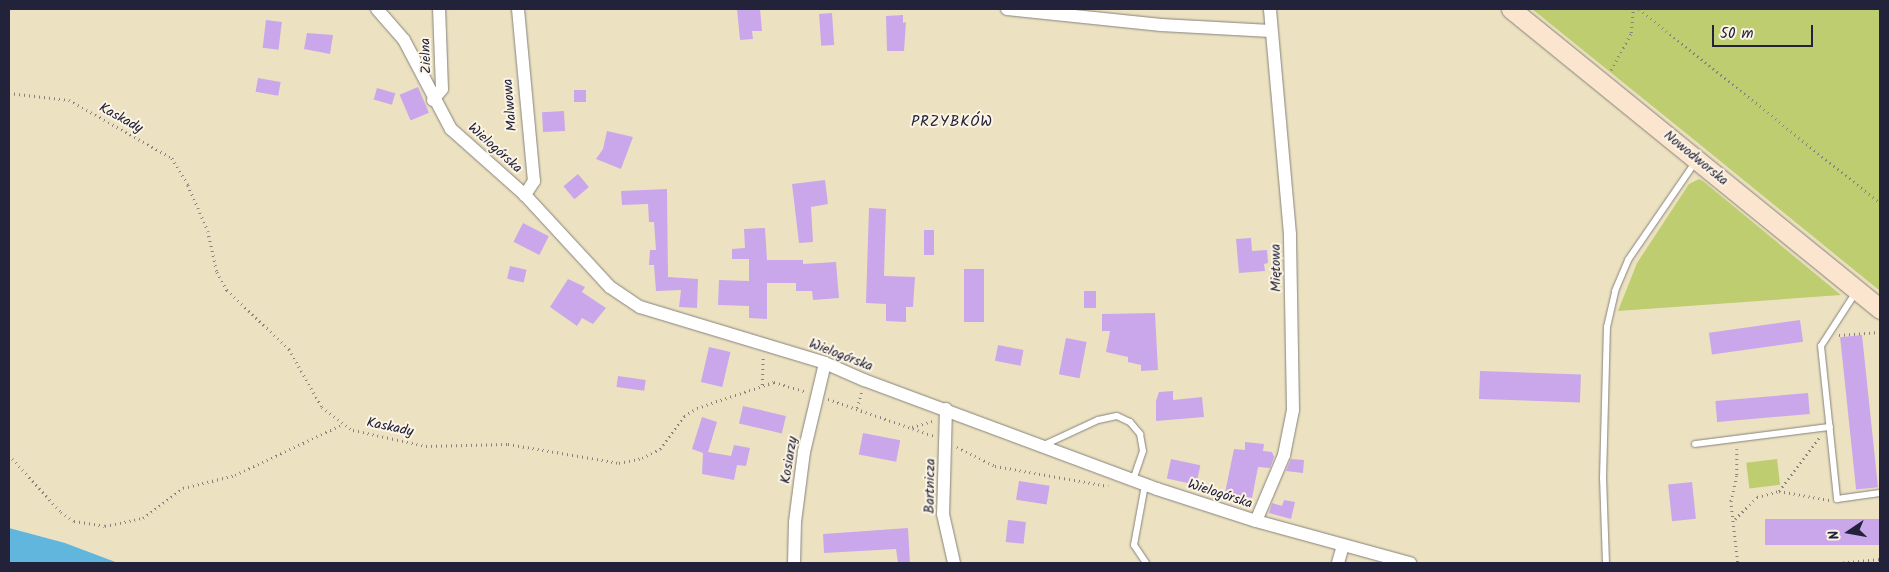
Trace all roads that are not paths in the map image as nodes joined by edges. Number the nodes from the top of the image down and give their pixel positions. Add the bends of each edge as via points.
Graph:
1 (377, 9) edge
2 (440, 9) edge
3 (518, 9) edge
4 (1007, 9) edge
5 (1270, 9) edge
6 (1511, 9) edge
7 (1272, 31) junction
8 (433, 100) junction
9 (1697, 159) junction
10 (524, 195) junction
11 (1857, 290) junction
12 (1880, 309) edge
13 (824, 363) junction
14 (945, 413) junction
15 (1830, 427) junction
16 (1695, 444) dead end
17 (1043, 446) junction
18 (1133, 480) junction
19 (1145, 484) junction
20 (1880, 493) edge
21 (1256, 521) junction
22 (1343, 546) junction
23 (794, 563) edge
24 (954, 563) edge
25 (1146, 563) edge
26 (1338, 563) edge
27 (1410, 563) edge
28 (1606, 563) edge

1 - 8 street, Wielogórska via 404,40
2 - 8 street, Zielna via 442,89
3 - 10 street, Malwowa via 534,181
4 - 7 street via 1161,25
5 - 7 street, Miętowa
6 - 9 street, Nowodworska
7 - 21 street, Miętowa via 1290,234 1293,410 1284,455
8 - 10 street, Wielogórska via 451,129
9 - 11 street, Nowodworska
9 - 28 lane via 1628,260 1615,291 1607,327 1603,478
10 - 13 street, Wielogórska via 610,287 640,307
11 - 12 street, Nowodworska
11 - 15 lane via 1821,346
13 - 14 street, Wielogórska
13 - 23 street, Kosiarzy via 804,452 795,522
14 - 17 street, Wielogórska
14 - 24 street, Bartnicza via 943,514
15 - 16 lane
15 - 20 lane via 1837,499
17 - 18 street, Wielogórska
17 - 18 lane via 1098,420 1117,416 1130,422 1140,434 1143,451
18 - 19 street, Wielogórska
19 - 21 street, Wielogórska
19 - 25 lane via 1134,545
21 - 22 street, Wielogórska
22 - 26 street
22 - 27 street, Wielogórska

